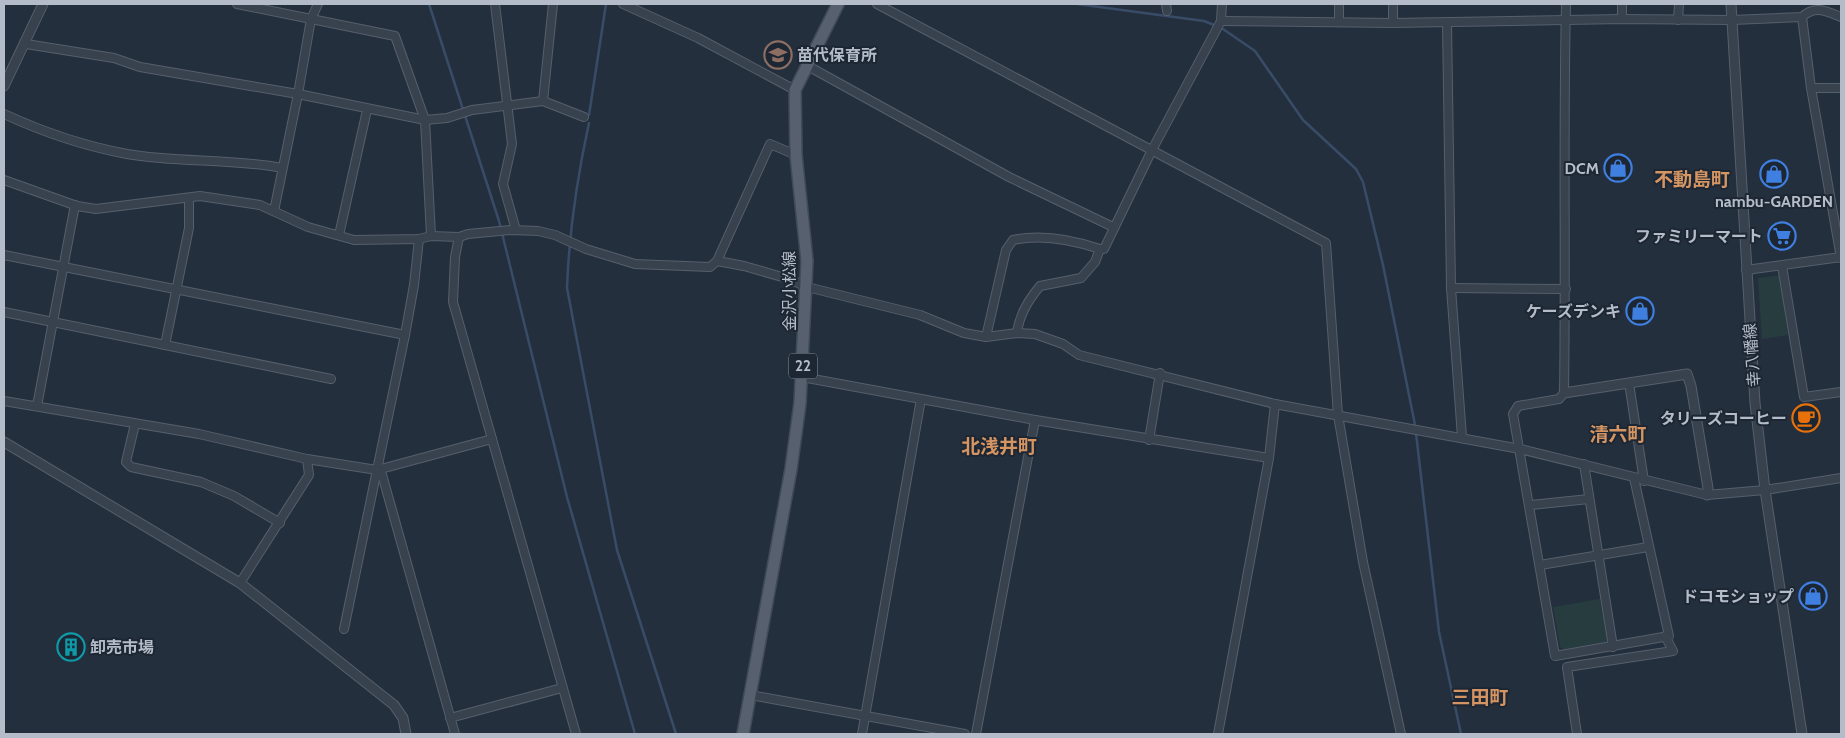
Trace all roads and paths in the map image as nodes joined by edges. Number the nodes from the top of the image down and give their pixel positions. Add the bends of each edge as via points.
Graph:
1 (43, 4) edge
2 (237, 4) edge
3 (318, 4) edge
4 (495, 4) edge
5 (553, 4) edge
6 (623, 4) edge
7 (838, 4) edge
8 (877, 4) edge
9 (1222, 4) edge
10 (1339, 4) edge
11 (1392, 4) edge
12 (1566, 4) edge
13 (1622, 4) edge
14 (1679, 4) edge
15 (1731, 4) edge
16 (1802, 17) junction
17 (1841, 18) edge
18 (311, 19) junction
19 (1622, 20) junction
20 (1678, 20) junction
21 (1732, 20) junction
22 (1221, 21) junction
23 (1339, 21) junction
24 (1566, 21) junction
25 (1448, 22) junction
26 (1392, 23) junction
27 (26, 44) junction
28 (806, 65) junction
29 (4, 86) edge
30 (1811, 88) junction
31 (1841, 88) edge
32 (795, 90) junction
33 (298, 94) junction
34 (543, 101) junction
35 (509, 106) junction
36 (367, 110) junction
37 (4, 114) edge
38 (584, 116) dead end
39 (425, 120) junction
40 (1152, 150) junction
41 (796, 155) junction
42 (282, 168) junction
43 (4, 180) edge
44 (189, 198) junction
45 (75, 205) junction
46 (274, 211) junction
47 (1113, 227) junction
48 (514, 230) junction
49 (339, 235) junction
50 (431, 236) junction
51 (459, 237) junction
52 (419, 238) junction
53 (1100, 249) junction
54 (4, 255) edge
55 (1841, 257) edge
56 (717, 261) junction
57 (63, 266) junction
58 (1782, 266) junction
59 (1746, 270) junction
60 (807, 288) junction
61 (1450, 288) junction
62 (1566, 289) junction
63 (176, 290) junction
64 (4, 312) edge
65 (52, 321) junction
66 (1017, 333) junction
67 (405, 335) junction
68 (986, 337) junction
69 (165, 345) junction
70 (1160, 373) junction
71 (802, 377) junction
72 (331, 379) dead end
73 (1629, 383) junction
74 (1841, 392) edge
75 (1564, 393) junction
76 (922, 399) junction
77 (5, 401) edge
78 (1275, 404) junction
79 (36, 406) junction
80 (1338, 415) junction
81 (1035, 420) junction
82 (135, 424) junction
83 (1462, 437) junction
84 (492, 439) junction
85 (1149, 440) junction
86 (4, 442) edge
87 (1520, 449) junction
88 (1268, 458) junction
89 (307, 459) junction
90 (1584, 464) junction
91 (379, 471) junction
92 (1634, 478) junction
93 (1841, 478) edge
94 (1644, 481) junction
95 (1765, 490) junction
96 (1707, 496) junction
97 (1590, 499) junction
98 (1530, 505) junction
99 (280, 523) junction
100 (1648, 548) junction
101 (1597, 554) junction
102 (1540, 565) junction
103 (243, 580) junction
104 (344, 629) dead end
105 (1666, 636) junction
106 (1612, 646) junction
107 (562, 688) junction
108 (750, 695) junction
109 (865, 716) junction
110 (450, 718) junction
111 (406, 734) edge
112 (455, 734) edge
113 (576, 734) edge
114 (743, 734) edge
115 (862, 734) edge
116 (965, 734) edge
117 (976, 734) edge
118 (1218, 734) edge
119 (1401, 734) edge
120 (1577, 734) edge
121 (1802, 734) edge

1 - 27 street
2 - 18 street
3 - 18 street
4 - 35 street
5 - 34 street
6 - 32 street via 698,38
7 - 28 main road, 金沢小松線 / 22
8 - 40 street
9 - 22 street
10 - 23 street
11 - 26 street
12 - 24 street
13 - 19 street
14 - 20 street
15 - 21 street, 幸八幡線
16 - 17 street via 1809,10 1821,9
16 - 21 street
16 - 30 street
18 - 33 street
18 - 39 street via 395,36
19 - 20 street
19 - 24 street
20 - 21 street
21 - 59 street, 幸八幡線
22 - 23 street
22 - 40 street
23 - 26 street
24 - 25 street
24 - 62 street
25 - 26 street
25 - 61 street
27 - 29 street
27 - 33 street
28 - 32 main road, 金沢小松線 / 22
28 - 47 street via 1009,178
30 - 31 street
30 - 55 street
32 - 41 main road, 金沢小松線 / 22
33 - 36 street
33 - 42 street
34 - 35 street
34 - 38 street
35 - 39 street
35 - 48 street via 512,144 503,184
36 - 39 street
36 - 49 street
37 - 42 street via 70,141 126,154 179,160 249,162
39 - 50 street
40 - 47 street
40 - 80 street via 1326,243
41 - 56 street via 770,144
41 - 60 main road, 金沢小松線 / 22
42 - 46 street
43 - 45 street
44 - 45 street via 96,209
44 - 46 street via 200,196 248,202
44 - 63 street via 189,228
45 - 57 street
46 - 49 street via 308,228
47 - 53 street via 1104,248
48 - 51 street
48 - 56 street via 538,231 635,264 710,267
49 - 52 street via 354,240
50 - 51 street
50 - 52 street
51 - 84 street via 454,302
52 - 67 street
53 - 66 street via 1095,262 1081,278 1040,286 1031,296
53 - 68 street via 1045,238 1013,240 1006,250
54 - 57 street
55 - 58 street
56 - 60 street via 789,279
57 - 63 street
57 - 65 street
58 - 59 street
58 - 74 street via 1804,397
59 - 95 street, 幸八幡線
60 - 68 street via 920,315 964,333
60 - 71 main road, 金沢小松線 / 22
61 - 62 street
61 - 83 street
62 - 75 street
63 - 67 street
63 - 69 street
64 - 65 street
65 - 69 street
65 - 79 street
66 - 68 street
66 - 70 street via 1036,334 1063,344 1079,355
67 - 91 street
69 - 72 street
70 - 78 street
70 - 85 street
71 - 76 street
71 - 108 main road, 金沢小松線 / 22 via 791,469
73 - 75 street
73 - 94 street
73 - 96 street via 1687,374
75 - 87 street via 1559,399 1518,406 1514,414
76 - 81 street
76 - 109 street
77 - 79 street
78 - 80 street
78 - 88 street
79 - 82 street
80 - 83 street
80 - 119 street via 1363,562
81 - 85 street
81 - 117 street
82 - 89 street via 199,434
82 - 99 street via 126,462 131,467 201,482 234,496
83 - 87 street
84 - 91 street
84 - 107 street
85 - 88 street
86 - 103 street
87 - 90 street
87 - 98 street
88 - 118 street
89 - 91 street
89 - 99 street via 309,475
90 - 92 street
90 - 97 street
91 - 104 street
91 - 110 street
92 - 94 street
92 - 100 street
93 - 95 street
94 - 96 street
95 - 96 street
95 - 121 street, 幸八幡線
97 - 98 street
97 - 101 street
98 - 102 street
99 - 103 street
100 - 101 street
100 - 105 street via 1669,636
101 - 102 street
101 - 106 street
102 - 106 street via 1555,656
103 - 111 street via 394,705 403,718
105 - 106 street
105 - 120 street via 1673,651 1567,667
107 - 110 street
107 - 113 street
108 - 109 street
108 - 114 main road, 金沢小松線 / 22
109 - 115 street
109 - 116 street
110 - 112 street

